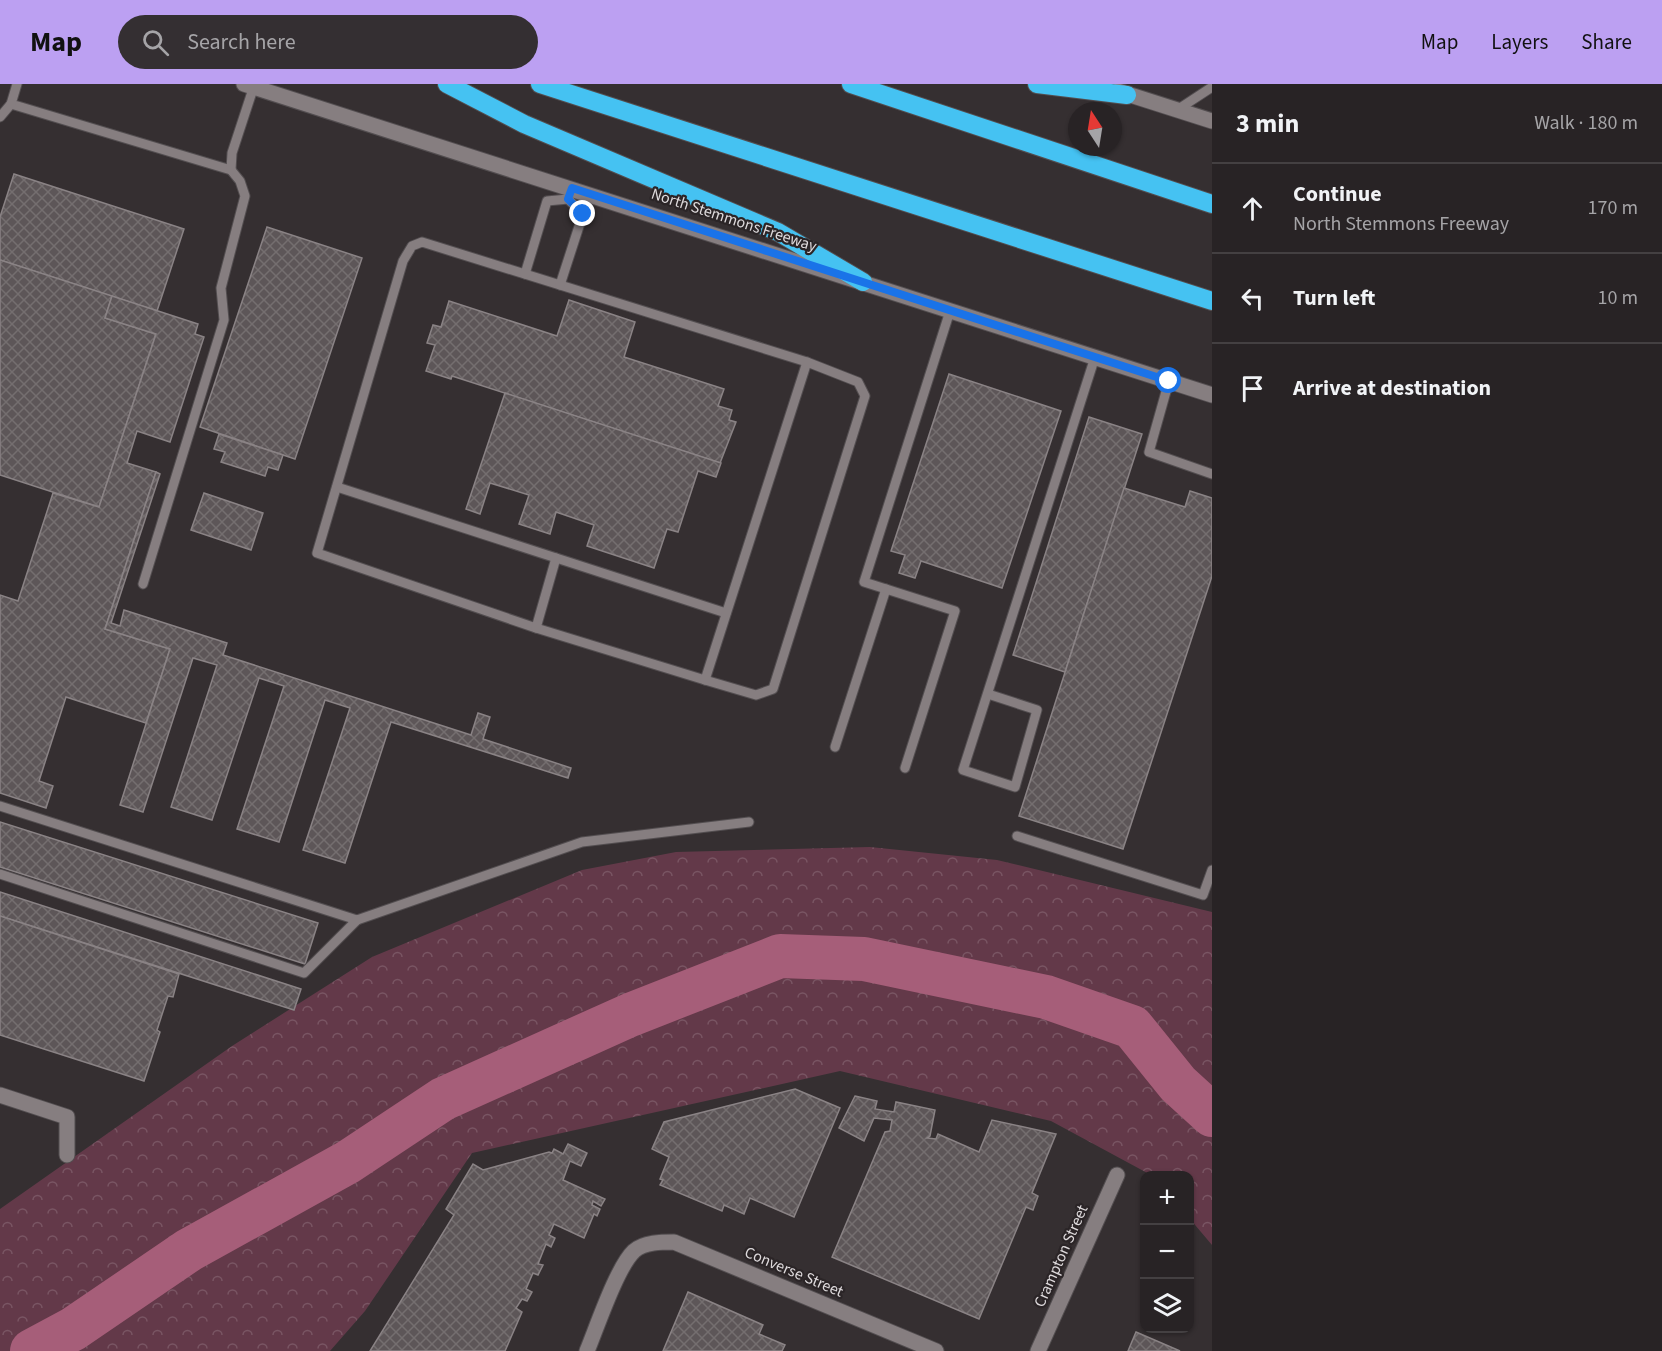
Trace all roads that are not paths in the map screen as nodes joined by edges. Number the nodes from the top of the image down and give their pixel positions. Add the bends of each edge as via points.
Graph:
1 (17, 84) edge
2 (447, 84) edge
3 (540, 84) edge
4 (851, 84) edge
5 (1037, 84) edge
6 (1096, 84) edge
7 (249, 85) edge
8 (1212, 87) edge
9 (1127, 94) junction
10 (11, 104) junction
11 (1177, 110) junction
12 (0, 117) edge
13 (1212, 121) edge
14 (231, 170) junction
15 (570, 194) junction
16 (1212, 204) edge
17 (525, 274) junction
18 (863, 282) junction
19 (560, 285) junction
20 (1212, 301) edge
21 (950, 311) junction
22 (1095, 357) junction
23 (807, 362) junction
24 (1169, 381) junction
25 (1212, 395) edge
26 (1212, 474) edge
27 (337, 487) junction
28 (556, 558) junction
29 (143, 584) dead end
30 (886, 589) junction
31 (726, 613) junction
32 (536, 628) junction
33 (705, 680) junction
34 (988, 694) junction
35 (835, 747) dead end
36 (905, 768) dead end
37 (0, 806) edge
38 (749, 822) dead end
39 (1017, 836) dead end
40 (1212, 870) edge
41 (0, 874) edge
42 (357, 920) junction
43 (0, 1095) edge
44 (67, 1155) dead end
45 (1117, 1175) dead end
46 (587, 1351) edge
47 (936, 1351) edge
48 (1038, 1351) edge

1 - 10 lane
2 - 18 highway via 525,124 778,232
3 - 20 highway
4 - 16 highway
5 - 9 highway
6 - 9 main road
7 - 14 lane
7 - 15 main road, North Stemmons Freeway
8 - 11 lane
9 - 11 main road
10 - 12 lane
10 - 14 lane
11 - 13 main road
14 - 29 lane via 245,196 221,288 224,320
15 - 17 lane via 547,201
15 - 18 main road, North Stemmons Freeway
15 - 19 lane via 583,214
17 - 19 lane
17 - 27 lane via 422,242 412,246 403,261
18 - 21 main road, North Stemmons Freeway
19 - 23 lane
21 - 22 main road, North Stemmons Freeway
21 - 30 lane via 864,582
22 - 24 main road, North Stemmons Freeway
22 - 34 lane
23 - 31 lane
23 - 33 lane via 858,382 865,396 773,689 756,695
24 - 25 main road, North Stemmons Freeway
24 - 26 lane via 1149,452
27 - 28 lane
27 - 32 lane via 317,553
28 - 31 lane
28 - 32 lane
30 - 35 lane
30 - 36 lane via 955,612
31 - 33 lane
32 - 33 lane
34 - 34 lane via 963,770 1015,787 1037,710
37 - 42 lane
38 - 42 lane via 582,842
39 - 40 lane via 1203,895
41 - 42 lane via 304,973
43 - 44 main road via 67,1117
45 - 48 main road, Crampton Street
46 - 47 main road, Converse Street via 622,1266 636,1249 657,1242 674,1242

